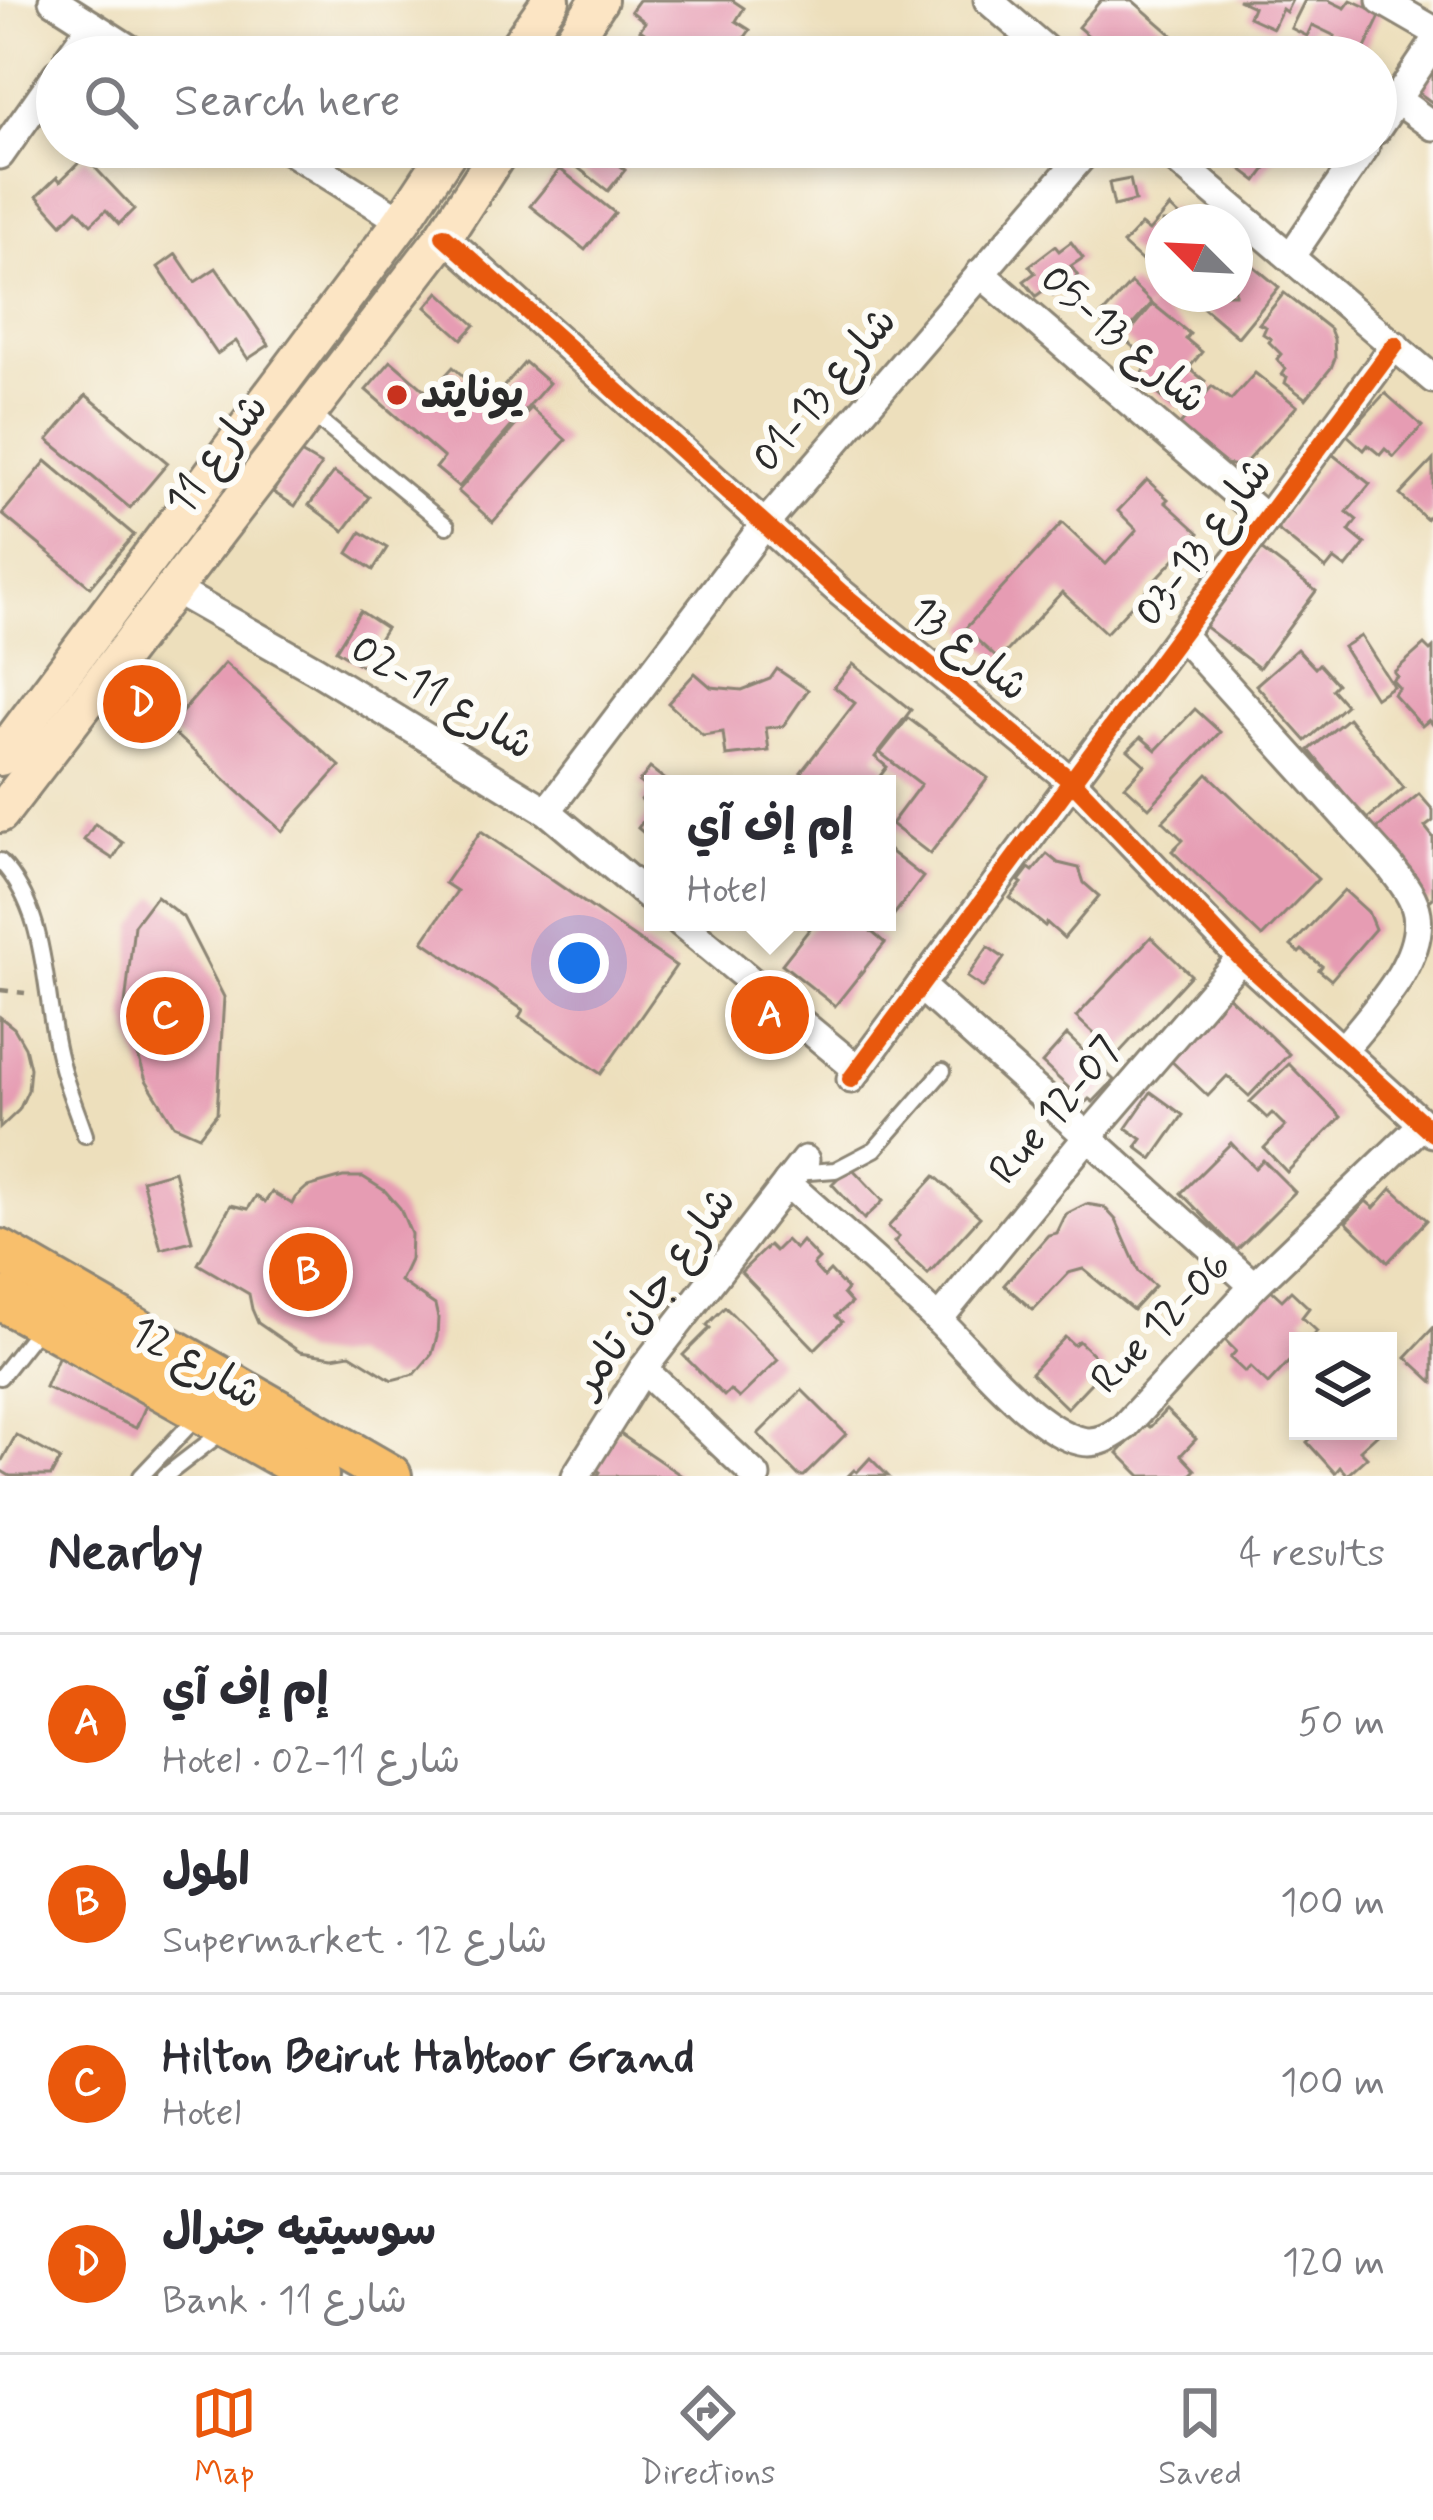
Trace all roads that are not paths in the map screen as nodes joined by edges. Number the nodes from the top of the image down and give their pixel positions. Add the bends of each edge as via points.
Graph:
1 (53, 0) edge
2 (551, 0) edge
3 (599, 0) edge
4 (988, 0) edge
5 (1381, 0) edge
6 (92, 25) junction
7 (1433, 30) edge
8 (84, 36) edge
9 (109, 36) edge
10 (526, 36) edge
11 (574, 36) edge
12 (1030, 36) edge
13 (1433, 45) edge
14 (1397, 100) joint
15 (36, 104) edge
16 (1433, 126) edge
17 (0, 155) edge
18 (317, 168) edge
19 (437, 168) edge
20 (488, 168) edge
21 (1072, 168) edge
22 (1185, 168) edge
23 (1351, 168) edge
24 (402, 221) junction
25 (444, 236) junction
26 (1291, 256) junction
27 (980, 273) junction
28 (1395, 345) junction
29 (1433, 379) edge
30 (308, 411) junction
31 (1266, 519) junction
32 (765, 524) junction
33 (447, 526) dead end
34 (173, 589) junction
35 (1180, 635) junction
36 (0, 757) edge
37 (1070, 780) junction
38 (547, 811) junction
39 (0, 814) edge
40 (0, 861) edge
41 (644, 892) edge
42 (690, 931) edge
43 (1241, 958) junction
44 (920, 986) junction
45 (1342, 1051) junction
46 (943, 1071) dead end
47 (1428, 1128) edge
48 (85, 1135) dead end
49 (1089, 1135) junction
50 (796, 1172) junction
51 (0, 1251) edge
52 (1254, 1286) junction
53 (0, 1298) edge
54 (938, 1320) junction
55 (43, 1322) junction
56 (643, 1369) junction
57 (0, 1377) edge
58 (216, 1419) junction
59 (158, 1459) junction
60 (168, 1473) edge
61 (141, 1476) edge
62 (317, 1476) edge
63 (390, 1476) edge
64 (576, 1476) edge
65 (756, 1476) edge

1 - 6 street
2 - 10 main road
3 - 11 main road
4 - 12 street
5 - 7 street
6 - 8 street
6 - 9 street
13 - 14 street
14 - 16 street
15 - 17 street
18 - 24 street
19 - 24 main road, شارع 11
20 - 25 main road, شارع 11
21 - 27 street, شارع 13-01
22 - 26 street
23 - 26 street
24 - 36 main road, شارع 11
25 - 30 main road, شارع 11
25 - 32 street, شارع 13
26 - 28 street
27 - 31 street, شارع 13-05
27 - 32 street, شارع 13-01
28 - 29 street
28 - 31 street, شارع 13-03
30 - 33 lane
30 - 34 main road, شارع 11
31 - 35 street, شارع 13-03
32 - 37 street, شارع 13
32 - 38 street, شارع 13-01
34 - 38 street, شارع 11-02
34 - 39 main road, شارع 11
35 - 37 street, شارع 13-03
35 - 45 street via 1410,893 1417,912 1413,952
37 - 43 street, شارع 13
37 - 44 street, شارع 13-03
38 - 41 street, شارع 11-02
40 - 48 lane via 36,922 60,1062
42 - 44 street, شارع 13-03 via 854,1075
43 - 45 street, شارع 13
43 - 49 street, Rue 12-07
44 - 49 street
45 - 47 street, شارع 13
46 - 50 lane via 875,1150 835,1170
47 - 52 street, Rue 12-06
49 - 52 street
49 - 54 street, Rue 12-07
50 - 54 street, Rue 12-06
50 - 56 street, شارع جان تامر
51 - 63 highway, شارع 12
52 - 54 street, Rue 12-06 via 1124,1427 1086,1443 1038,1418
53 - 55 highway, شارع 12
55 - 57 lane
55 - 58 highway, شارع 12
56 - 64 street, شارع جان تامر
56 - 65 street
58 - 59 lane
58 - 60 lane
58 - 62 highway, شارع 12
59 - 60 lane
59 - 61 lane

